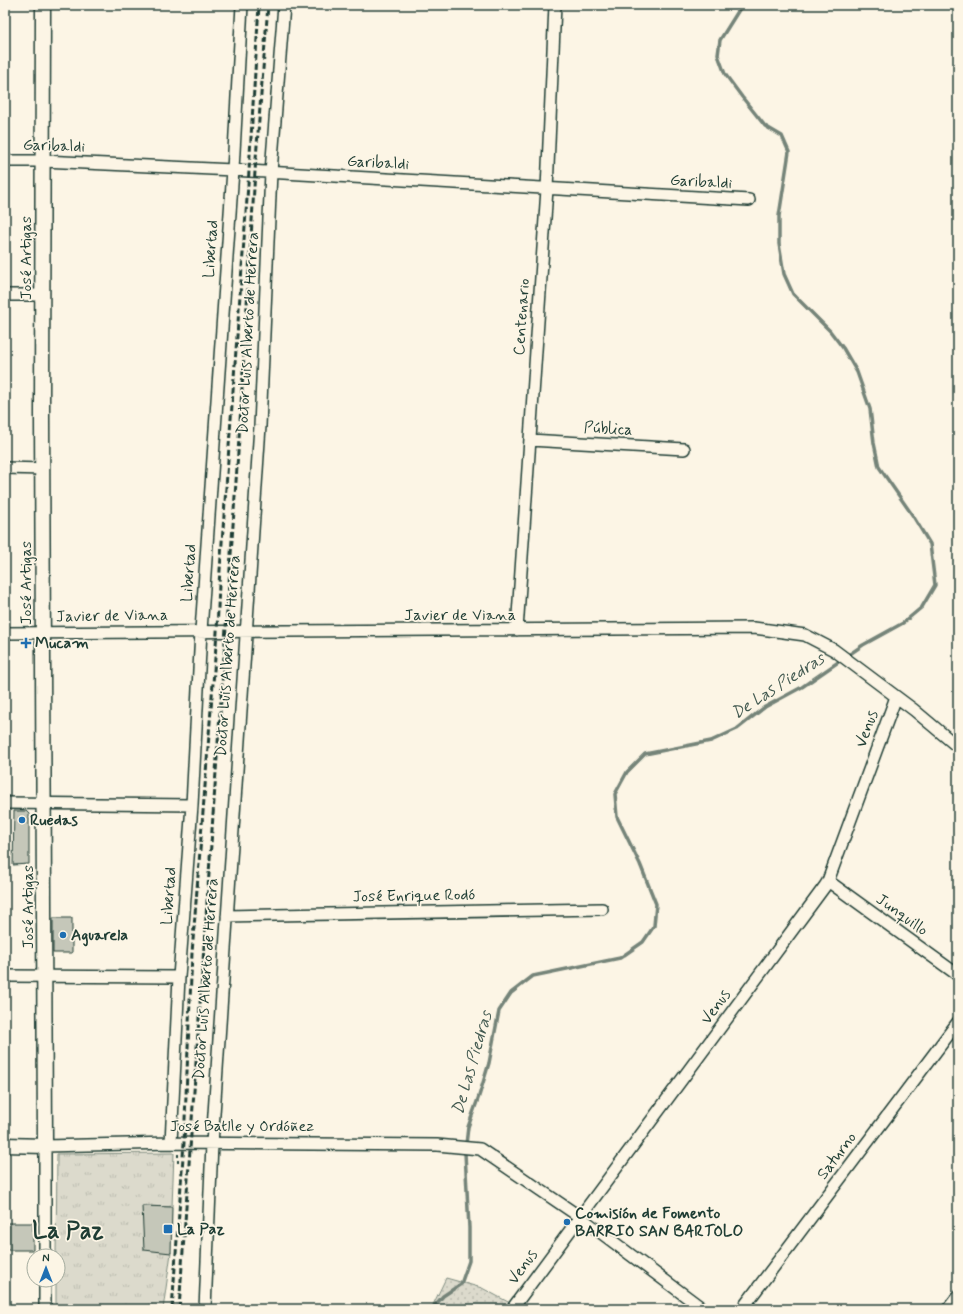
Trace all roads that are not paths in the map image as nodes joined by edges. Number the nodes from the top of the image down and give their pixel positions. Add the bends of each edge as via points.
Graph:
1 (43, 5) edge
2 (242, 5) edge
3 (284, 5) edge
4 (555, 5) edge
5 (5, 161) edge
6 (43, 161) junction
7 (233, 170) junction
8 (271, 172) junction
9 (547, 189) junction
10 (748, 200) dead end
11 (5, 295) edge
12 (42, 295) junction
13 (530, 440) junction
14 (684, 449) dead end
15 (5, 468) edge
16 (43, 469) junction
17 (517, 630) junction
18 (201, 631) junction
19 (245, 632) junction
20 (5, 633) edge
21 (44, 633) junction
22 (896, 697) junction
23 (958, 747) edge
24 (5, 803) edge
25 (44, 803) junction
26 (192, 805) junction
27 (828, 881) junction
28 (602, 909) dead end
29 (227, 916) junction
30 (5, 976) edge
31 (45, 976) junction
32 (958, 976) edge
33 (179, 977) junction
34 (958, 1022) edge
35 (171, 1143) junction
36 (212, 1144) junction
37 (5, 1145) edge
38 (45, 1146) junction
39 (580, 1217) junction
40 (45, 1248) edge
41 (45, 1288) edge
42 (958, 1296) edge
43 (45, 1309) edge
44 (206, 1309) edge
45 (512, 1309) edge
46 (703, 1309) edge
47 (742, 1309) edge
48 (948, 1309) edge

1 - 6 street, José Artigas
2 - 7 street, Libertad
3 - 8 street, Doctor Luis Alberto de Herrera
4 - 9 street, Centenario
5 - 6 street, Garibaldi
6 - 7 street, Garibaldi
6 - 12 street, José Artigas
7 - 8 street, Garibaldi
7 - 18 street, Libertad
8 - 9 street, Garibaldi
8 - 19 street, Doctor Luis Alberto de Herrera via 260,426
9 - 10 street, Garibaldi
9 - 13 street, Centenario
11 - 12 street
12 - 16 street, José Artigas
13 - 14 street, Pública
13 - 17 street, Centenario
15 - 16 street
16 - 21 street, José Artigas
17 - 19 street, Javier de Viana
17 - 22 street, Javier de Viana via 754,628 805,635 834,650
18 - 19 street, Javier de Viana
18 - 21 street, Javier de Viana
18 - 26 street, Libertad
19 - 29 street, Doctor Luis Alberto de Herrera
20 - 21 street, Javier de Viana
21 - 25 street, José Artigas
22 - 23 street, Javier de Viana
22 - 27 street, Venus
24 - 25 street
25 - 26 street
25 - 31 street, José Artigas
26 - 33 street, Libertad
27 - 32 street, Junquillo
27 - 39 street, Venus
28 - 29 street, José Enrique Rodó
29 - 36 street, Doctor Luis Alberto de Herrera
30 - 31 street
31 - 33 street
31 - 38 street, José Artigas
33 - 35 street, Libertad
34 - 47 street, Saturno
35 - 36 street, José Batlle y Ordóñez
35 - 38 street, José Batlle y Ordóñez
36 - 39 street, José Batlle y Ordóñez via 437,1145 480,1149
36 - 44 street, Doctor Luis Alberto de Herrera
37 - 38 street, José Batlle y Ordóñez
38 - 40 street, José Artigas
39 - 45 street, Venus
39 - 46 street
41 - 43 street
42 - 48 street

